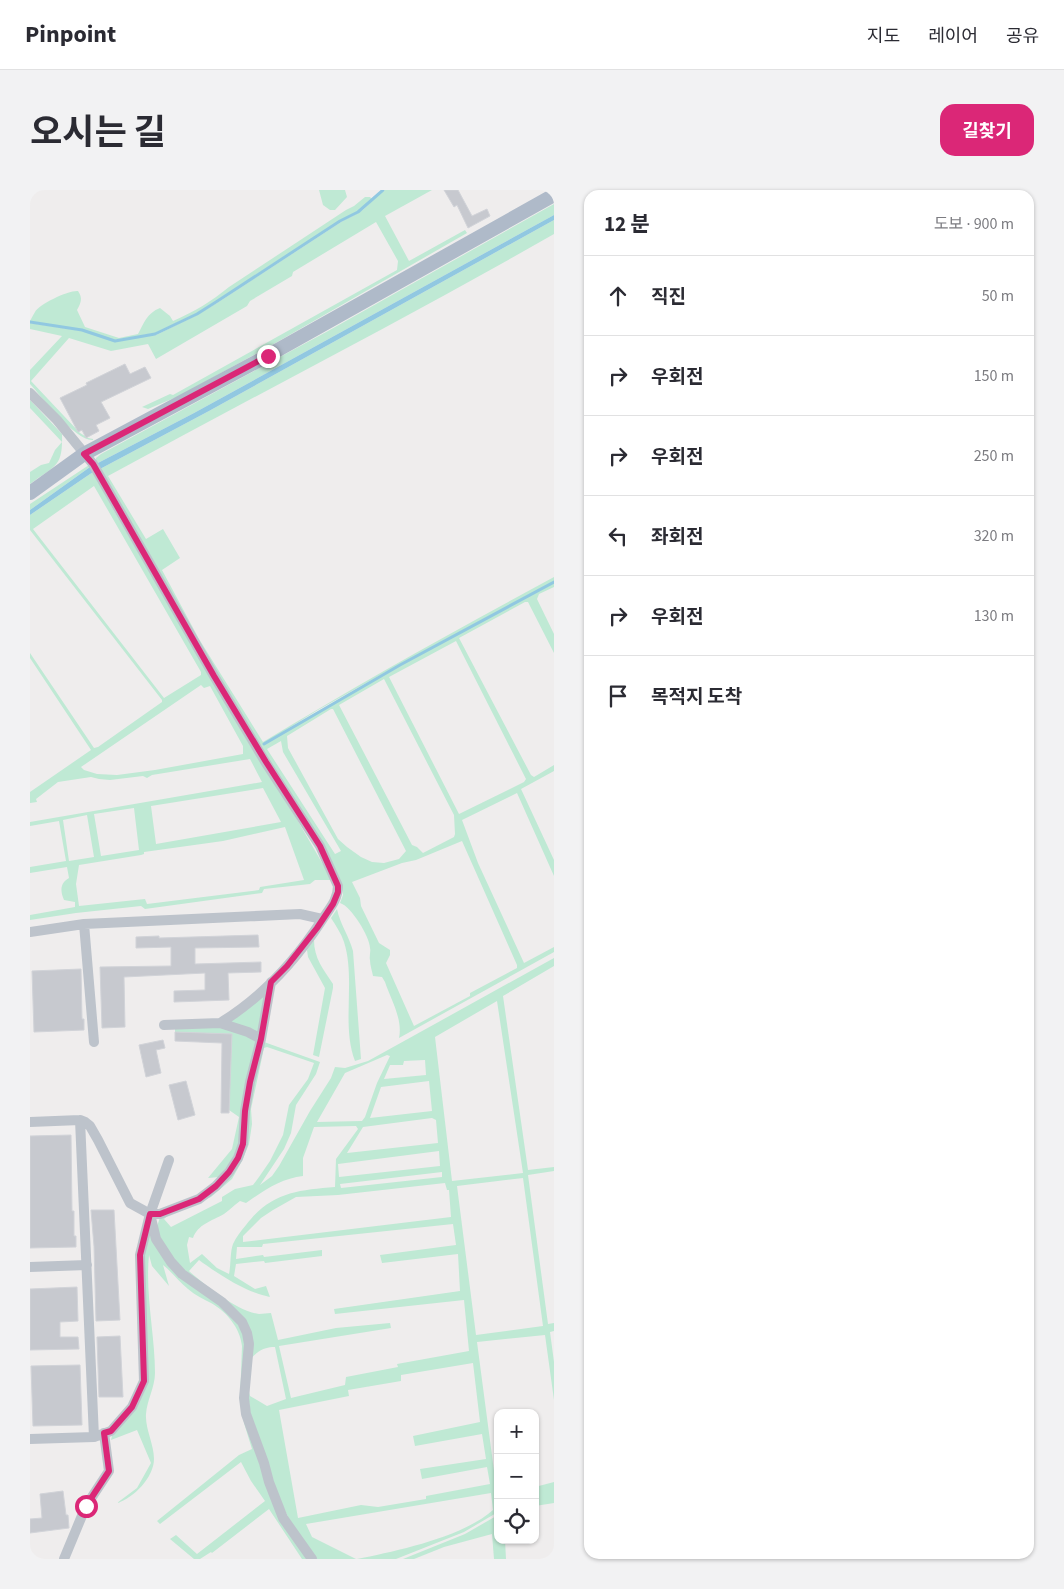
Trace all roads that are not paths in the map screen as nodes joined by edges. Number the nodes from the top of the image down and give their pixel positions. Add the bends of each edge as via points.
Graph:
1 (554, 196) edge
2 (30, 393) edge
3 (84, 454) junction
4 (30, 494) edge
5 (322, 919) junction
6 (84, 924) junction
7 (30, 932) edge
8 (271, 982) junction
9 (220, 1023) junction
10 (164, 1025) dead end
11 (261, 1039) junction
12 (94, 1042) dead end
13 (80, 1120) junction
14 (30, 1122) edge
15 (169, 1160) dead end
16 (150, 1214) junction
17 (87, 1265) junction
18 (30, 1267) edge
19 (99, 1435) junction
20 (30, 1439) edge
21 (64, 1559) edge
22 (312, 1559) edge

1 - 3 main road via 276,352
2 - 3 street
3 - 4 main road
3 - 5 street via 93,464 242,724 328,860 338,892
5 - 6 street via 300,914
5 - 8 street
6 - 7 street
6 - 12 street
8 - 9 street
8 - 11 street
9 - 10 street
9 - 11 street
11 - 16 street via 250,1082 243,1144 238,1158 216,1186 199,1199 160,1214
13 - 14 street
13 - 16 street via 90,1126 130,1204
13 - 17 street
15 - 16 street
16 - 19 street via 140,1255 144,1381 132,1407 111,1431
16 - 22 street via 156,1239 171,1262 242,1322 249,1344 244,1398 246,1414 276,1504
17 - 18 street
17 - 19 street
19 - 20 street
19 - 21 street via 109,1471 86,1506

